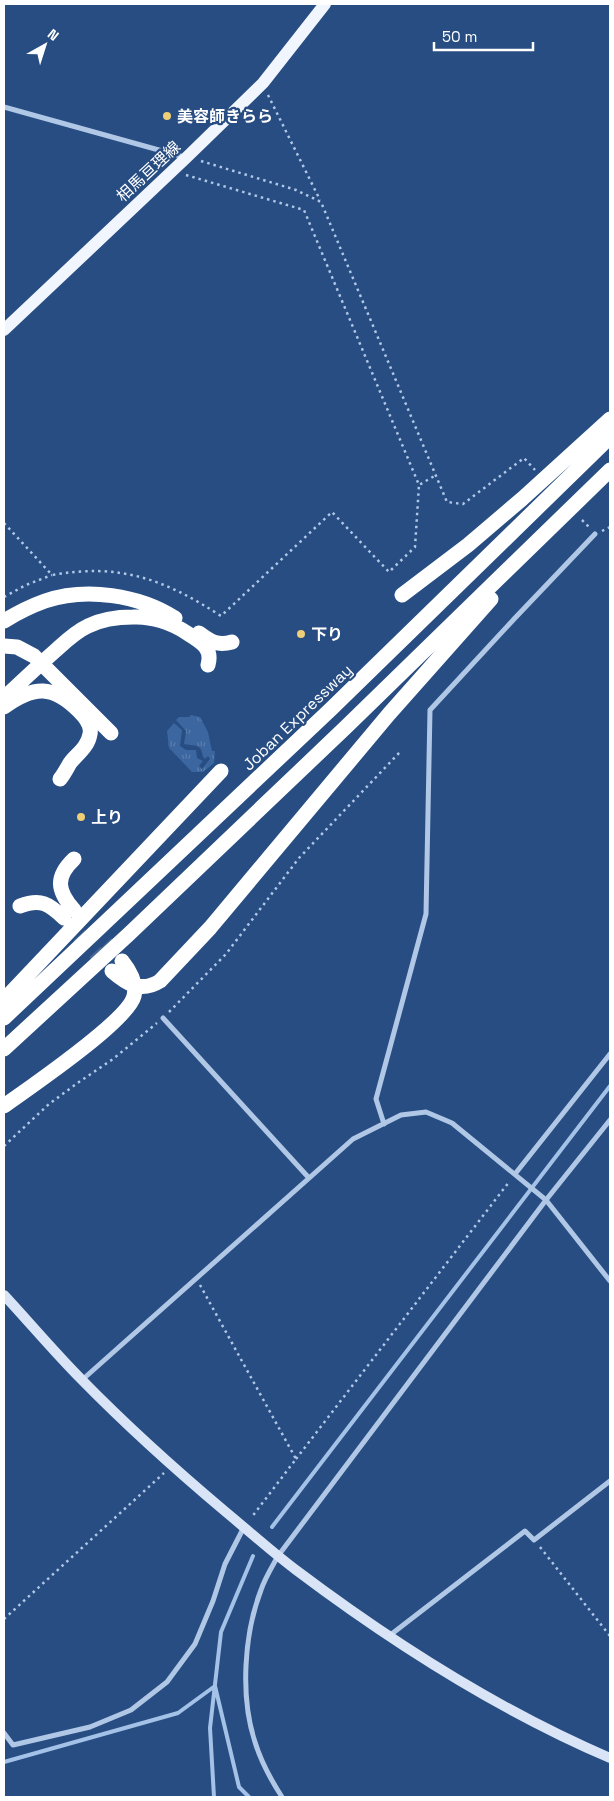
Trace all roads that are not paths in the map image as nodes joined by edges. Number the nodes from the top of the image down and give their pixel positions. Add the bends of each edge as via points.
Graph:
1 (324, 4) edge
2 (4, 107) edge
3 (187, 157) junction
4 (4, 330) edge
5 (610, 419) edge
6 (610, 437) edge
7 (608, 472) edge
8 (595, 534) dead end
9 (402, 594) dead end
10 (4, 621) edge
11 (232, 642) dead end
12 (4, 646) edge
13 (42, 662) junction
14 (208, 665) dead end
15 (4, 698) edge
16 (4, 707) edge
17 (111, 733) dead end
18 (221, 771) dead end
19 (60, 779) dead end
20 (74, 859) dead end
21 (20, 906) dead end
22 (117, 966) tunnel mouth
23 (135, 986) junction
24 (4, 1000) edge
25 (4, 1018) edge
26 (163, 1018) road end
27 (4, 1050) edge
28 (610, 1054) edge
29 (4, 1106) edge
30 (610, 1120) edge
31 (384, 1124) junction
32 (515, 1174) junction
33 (309, 1178) junction
34 (546, 1200) junction
35 (610, 1281) edge
36 (4, 1295) edge
37 (81, 1380) junction
38 (610, 1480) edge
39 (244, 1527) junction
40 (278, 1556) junction
41 (389, 1636) junction
42 (4, 1733) edge
43 (610, 1758) edge
44 (282, 1797) edge

1 - 3 main road, 相馬亘理線 via 262,83
2 - 3 street
3 - 4 main road, 相馬亘理線
5 - 9 highway via 475,539
6 - 25 highway, Joban Expressway via 324,716
7 - 23 highway via 452,641 210,928 160,981 153,986
7 - 27 highway via 347,726
8 - 31 street via 430,710 426,914 376,1099
10 - 11 highway via 47,600 94,594 145,603 214,642 222,645
12 - 13 highway via 25,649
13 - 14 highway via 87,626 106,619 139,616 156,619 204,645 210,657
13 - 15 highway
13 - 17 highway
16 - 19 highway via 34,692 49,692 62,696 85,717 91,728 89,740
18 - 24 highway
20 - 21 highway via 62,873 60,882 69,914 38,902
22 - 23 highway via 129,969
23 - 29 highway via 134,996 124,1013
26 - 33 street
28 - 32 street
30 - 34 street
31 - 32 street via 401,1115 426,1112 452,1123
31 - 33 street via 353,1139
32 - 34 street
33 - 37 street
34 - 35 street
34 - 40 street
36 - 37 street
37 - 39 street
38 - 41 street via 534,1540 525,1531
39 - 40 street
39 - 42 street via 225,1564 195,1644 167,1682 131,1710 90,1727 13,1745
40 - 41 street
40 - 44 street via 252,1616 247,1675 248,1710 254,1742 269,1777
41 - 43 street via 470,1687

